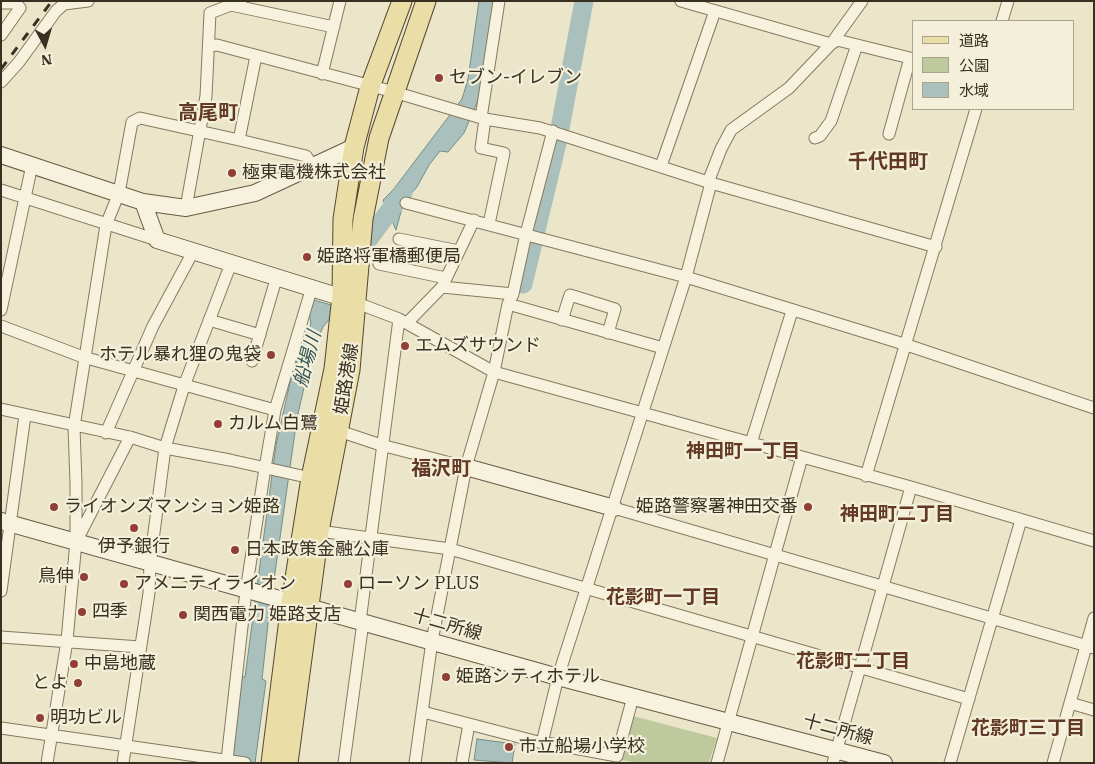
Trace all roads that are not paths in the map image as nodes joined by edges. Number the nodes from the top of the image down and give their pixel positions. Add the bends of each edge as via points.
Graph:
1 (88, 1) edge
2 (212, 1) edge
3 (340, 1) edge
4 (402, 1) edge
5 (426, 1) edge
6 (499, 1) edge
7 (681, 1) edge
8 (862, 1) edge
9 (1008, 1) edge
10 (1, 3) edge
11 (236, 3) edge
12 (715, 11) junction
13 (210, 14) junction
14 (1002, 20) edge
15 (334, 27) junction
16 (1, 35) edge
17 (831, 44) junction
18 (857, 45) junction
19 (208, 46) junction
20 (256, 56) junction
21 (912, 59) edge
22 (322, 74) junction
23 (1, 82) edge
24 (370, 86) junction
25 (394, 92) junction
26 (976, 110) edge
27 (481, 118) junction
28 (199, 130) junction
29 (553, 131) junction
30 (889, 134) dead end
31 (815, 138) dead end
32 (239, 140) junction
33 (354, 147) junction
34 (1, 154) edge
35 (32, 165) junction
36 (312, 166) junction
37 (661, 166) junction
38 (711, 183) junction
39 (1, 190) edge
40 (119, 193) junction
41 (25, 197) junction
42 (143, 202) junction
43 (406, 203) dead end
44 (186, 208) junction
45 (474, 220) junction
46 (489, 224) junction
47 (106, 225) junction
48 (526, 234) junction
49 (399, 239) dead end
50 (157, 240) junction
51 (936, 247) junction
52 (194, 250) junction
53 (459, 251) junction
54 (232, 261) junction
55 (379, 264) dead end
56 (277, 276) junction
57 (686, 277) junction
58 (444, 282) junction
59 (4, 285) edge
60 (312, 287) junction
61 (350, 299) junction
62 (510, 299) junction
63 (1, 310) edge
64 (792, 311) junction
65 (209, 320) junction
66 (562, 320) junction
67 (403, 321) junction
68 (1, 326) edge
69 (608, 333) junction
70 (260, 335) junction
71 (907, 345) junction
72 (663, 348) junction
73 (84, 357) junction
74 (252, 362) dead end
75 (134, 371) junction
76 (494, 372) junction
77 (184, 386) junction
78 (1094, 408) edge
79 (1, 409) edge
80 (275, 410) junction
81 (642, 413) junction
82 (25, 415) junction
83 (74, 427) junction
84 (338, 431) junction
85 (106, 433) junction
86 (130, 438) junction
87 (751, 443) junction
88 (381, 445) junction
89 (165, 448) junction
90 (802, 458) junction
91 (466, 467) junction
92 (265, 468) junction
93 (866, 476) junction
94 (312, 478) junction
95 (911, 487) junction
96 (614, 508) junction
97 (1021, 520) junction
98 (6, 522) edge
99 (319, 531) junction
100 (372, 538) junction
101 (76, 541) junction
102 (1094, 542) edge
103 (450, 549) junction
104 (774, 555) junction
105 (150, 563) junction
106 (884, 586) junction
107 (588, 588) junction
108 (1, 591) edge
109 (246, 591) junction
110 (292, 603) junction
111 (1094, 618) edge
112 (994, 619) junction
113 (361, 622) junction
114 (751, 636) junction
115 (1, 638) edge
116 (67, 641) junction
117 (432, 641) junction
118 (140, 647) junction
119 (1090, 647) edge
120 (859, 667) junction
121 (558, 677) junction
122 (633, 697) junction
123 (969, 698) junction
124 (1070, 703) junction
125 (1094, 710) edge
126 (423, 712) junction
127 (728, 721) junction
128 (469, 724) junction
129 (1, 728) edge
130 (51, 734) junction
131 (541, 742) junction
132 (125, 746) junction
133 (834, 757) edge
134 (227, 760) junction
135 (47, 763) edge
136 (123, 763) edge
137 (245, 763) edge
138 (271, 763) edge
139 (288, 763) edge
140 (344, 763) edge
141 (416, 763) edge
142 (462, 763) edge
143 (717, 763) edge
144 (884, 763) edge
145 (950, 763) edge
146 (1053, 763) edge

1 - 23 street via 64,4 56,11
2 - 13 street
3 - 15 street
4 - 24 main road, 姫路港線
5 - 25 main road, 姫路港線
6 - 27 street
7 - 12 street
8 - 17 street
9 - 14 street
10 - 16 street via 16,3 20,8
11 - 13 street
11 - 15 street
12 - 17 street
12 - 37 street
13 - 19 street
15 - 22 street
17 - 18 street via 837,40
17 - 38 street via 789,88 731,130 710,177
18 - 21 street
18 - 31 street via 831,122
19 - 20 street via 217,45
19 - 28 street via 206,96
20 - 22 street
20 - 32 street
21 - 30 street
22 - 24 street
24 - 25 street
24 - 33 main road, 姫路港線
25 - 27 street
25 - 61 main road, 姫路港線 via 378,138
26 - 51 street
27 - 29 street
27 - 46 street via 481,148 504,153
28 - 32 street
28 - 40 street via 140,118 132,122
28 - 44 street
29 - 37 street
29 - 48 street
32 - 36 street via 306,156
33 - 36 street
33 - 61 main road, 姫路港線 via 343,219
34 - 35 street
35 - 40 street
35 - 41 street
36 - 44 street via 255,193
37 - 38 street
38 - 51 street
38 - 57 street
39 - 41 street
40 - 42 street
40 - 47 street
41 - 47 street
41 - 59 street
42 - 44 street
42 - 50 street
43 - 45 street
45 - 46 street
45 - 53 street
46 - 48 street
47 - 50 street
47 - 73 street
48 - 57 street
48 - 62 street
49 - 53 street
50 - 52 street
51 - 71 street
52 - 54 street
52 - 75 street via 153,326
53 - 58 street
54 - 56 street
54 - 65 street
55 - 58 street
56 - 60 street
56 - 70 street
57 - 64 street
57 - 72 street
58 - 62 street
58 - 67 street
59 - 63 street
60 - 61 street
60 - 80 street
61 - 67 street
61 - 84 main road, 姫路港線 via 350,370
61 - 94 main road, 姫路港線
62 - 66 street
62 - 76 street
64 - 71 street
64 - 87 street
65 - 70 street
65 - 77 street
66 - 69 street
66 - 69 street via 570,296 615,309
67 - 76 street
67 - 88 street
68 - 73 street
69 - 72 street
70 - 74 street
71 - 78 street
71 - 93 street
72 - 81 street
73 - 75 street
73 - 83 street
75 - 77 street
75 - 85 street
76 - 81 street
76 - 91 street
77 - 80 street
77 - 89 street
79 - 82 street
80 - 92 street
81 - 87 street
81 - 96 street
82 - 83 street
82 - 98 street
83 - 85 street
83 - 101 street
84 - 88 street
84 - 99 main road, 姫路港線
85 - 86 street
86 - 89 street
86 - 101 street
87 - 90 street
88 - 91 street
88 - 100 street
89 - 92 street
89 - 105 street
90 - 93 street
90 - 104 street
91 - 96 street
91 - 103 street
92 - 94 street
92 - 109 street
93 - 95 street
94 - 110 main road, 姫路港線
95 - 97 street
95 - 106 street
96 - 104 street
96 - 107 street
97 - 102 street
97 - 112 street
98 - 101 street, 十二所線
98 - 108 street
99 - 100 street
99 - 110 main road, 姫路港線
100 - 103 street
100 - 113 street
101 - 105 street, 十二所線
101 - 116 street
103 - 107 street
103 - 117 street
104 - 106 street
104 - 114 street
105 - 109 street, 十二所線
105 - 118 street via 149,594
106 - 112 street
106 - 120 street
107 - 114 street
107 - 121 street
109 - 110 street, 十二所線
109 - 134 street
110 - 113 street, 十二所線
110 - 138 main road, 姫路港線
110 - 139 main road, 姫路港線
111 - 119 street
112 - 119 street
112 - 123 street
113 - 117 street, 十二所線
113 - 140 street
114 - 120 street
114 - 127 street
115 - 116 street
116 - 118 street
116 - 130 street
117 - 121 street, 十二所線
117 - 126 street
118 - 132 street
119 - 124 street
120 - 123 street
120 - 133 street
121 - 122 street, 十二所線
121 - 131 street
122 - 127 street, 十二所線
122 - 131 street via 617,756
123 - 145 street
124 - 125 street
124 - 146 street
126 - 128 street
126 - 141 street
127 - 133 street, 十二所線
127 - 143 street
128 - 131 street
128 - 142 street
129 - 130 street
130 - 132 street
130 - 135 street
132 - 134 street
132 - 136 street
133 - 144 street, 十二所線
134 - 137 street

